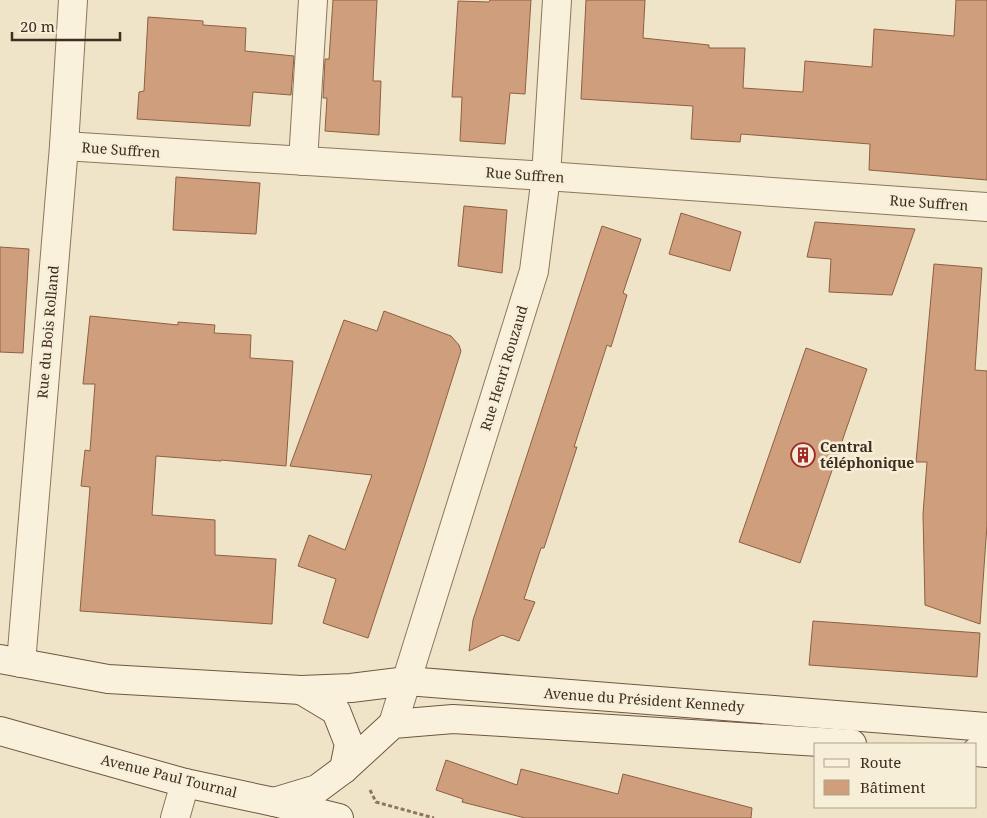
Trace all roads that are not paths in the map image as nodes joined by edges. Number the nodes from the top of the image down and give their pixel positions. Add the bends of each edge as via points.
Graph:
1 (73, 0) edge
2 (312, 0) edge
3 (557, 0) edge
4 (64, 146) junction
5 (303, 161) junction
6 (546, 176) junction
7 (987, 207) edge
8 (11, 661) edge
9 (407, 681) junction
10 (301, 690) junction
11 (393, 724) junction
12 (987, 727) edge
13 (0, 731) edge
14 (836, 743) edge
15 (344, 769) junction
16 (185, 783) junction
17 (274, 802) junction
18 (175, 818) edge
19 (339, 818) edge

1 - 4 street, Rue du Bois Rolland
2 - 5 street
3 - 6 street, Rue Henri Rouzaud
4 - 5 street, Rue Suffren
4 - 8 street, Rue du Bois Rolland
5 - 6 street, Rue Suffren
6 - 7 street, Rue Suffren
6 - 9 street, Rue Henri Rouzaud via 534,271
8 - 10 street, Avenue du Président Kennedy via 108,679
9 - 10 street, Avenue du Président Kennedy
9 - 11 street, Rue Henri Rouzaud
9 - 12 street, Avenue du Président Kennedy
10 - 15 street, Avenue du Président Kennedy via 336,711 348,744
11 - 14 street via 453,719
11 - 15 street
13 - 16 street, Avenue Paul Tournal
15 - 17 street via 317,789
16 - 17 street, Avenue Paul Tournal
16 - 18 street
17 - 19 street, Avenue Paul Tournal

